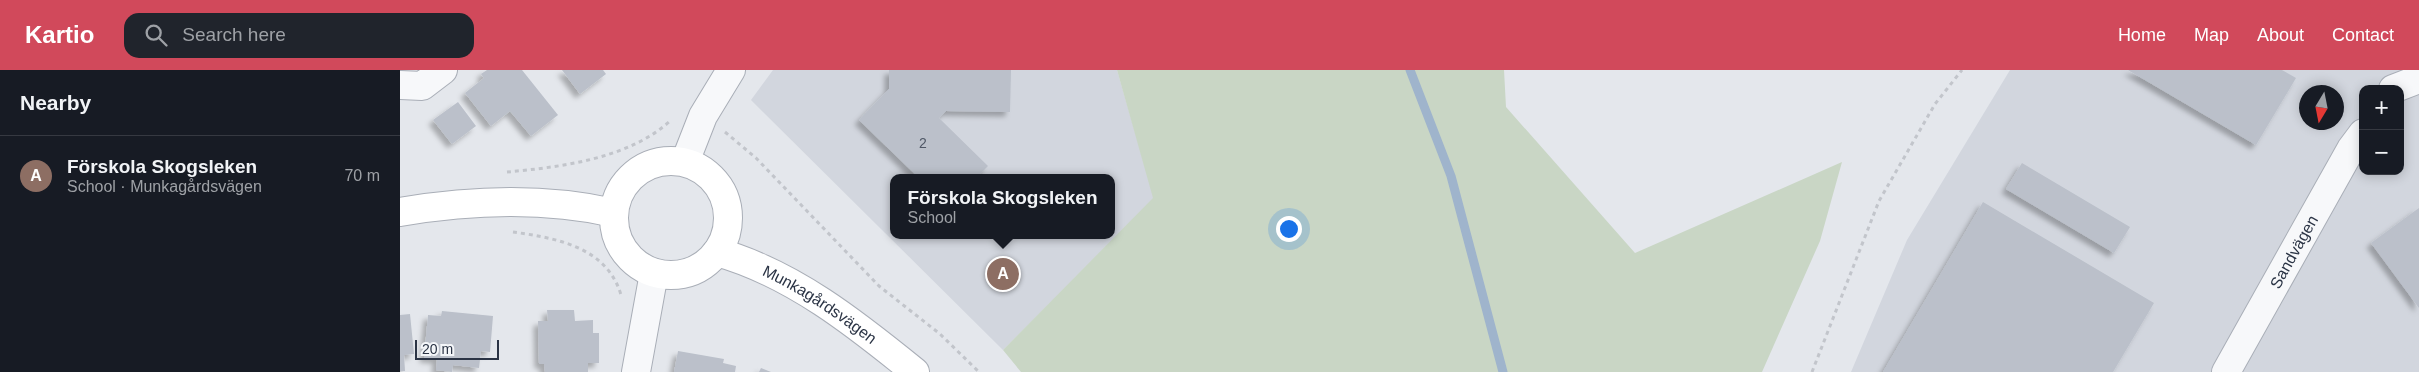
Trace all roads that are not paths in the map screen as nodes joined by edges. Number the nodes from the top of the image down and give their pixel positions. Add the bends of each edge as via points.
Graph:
1 (442, 70) edge
2 (731, 70) edge
3 (2419, 79) edge
4 (400, 85) edge
5 (2404, 85) edge
6 (2359, 139) edge
7 (685, 162) junction
8 (400, 212) edge
9 (614, 214) junction
10 (717, 252) junction
11 (654, 273) junction
12 (636, 372) edge
13 (915, 372) edge
14 (2226, 372) edge

1 - 4 street via 422,86
2 - 7 street via 703,116
3 - 5 street
6 - 14 street, Sandvägen
7 - 9 street via 652,164 638,172 617,197
7 - 10 street via 712,178 727,206 725,238
8 - 9 street via 495,202 563,204
9 - 11 street via 615,229 628,256
10 - 11 street via 705,264 689,272 671,276
10 - 13 street, Munkagårdsvägen via 740,258 776,275 855,323
11 - 12 street

